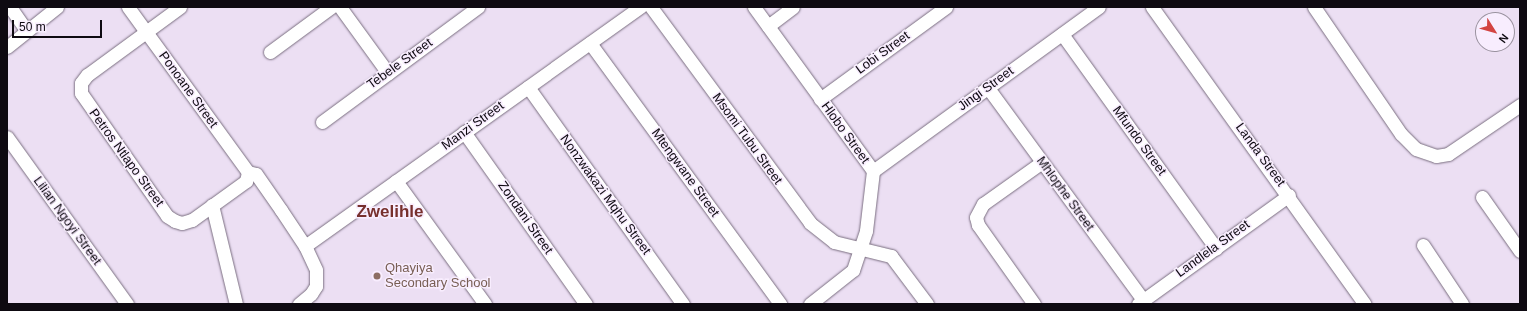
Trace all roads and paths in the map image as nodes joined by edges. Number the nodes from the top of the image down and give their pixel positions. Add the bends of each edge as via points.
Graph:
1 (10, 7) edge
2 (57, 7) edge
3 (128, 7) edge
4 (180, 7) edge
5 (331, 7) edge
6 (340, 7) edge
7 (478, 7) edge
8 (640, 7) edge
9 (651, 7) edge
10 (754, 7) edge
11 (793, 7) edge
12 (946, 7) edge
13 (1099, 7) edge
14 (1152, 7) edge
15 (1314, 7) edge
16 (768, 26) junction
17 (27, 31) junction
18 (146, 32) junction
19 (1062, 34) junction
20 (590, 43) junction
21 (7, 47) edge
22 (270, 52) dead end
23 (388, 73) junction
24 (528, 87) junction
25 (988, 88) junction
26 (820, 99) junction
27 (1520, 105) edge
28 (322, 122) dead end
29 (464, 132) junction
30 (7, 137) edge
31 (1042, 162) junction
32 (873, 171) junction
33 (248, 172) junction
34 (396, 181) junction
35 (1289, 195) junction
36 (1482, 197) dead end
37 (212, 204) junction
38 (1423, 245) dead end
39 (305, 246) junction
40 (1216, 248) junction
41 (860, 250) junction
42 (1520, 251) edge
43 (1140, 302) edge
44 (127, 304) edge
45 (236, 304) edge
46 (299, 304) edge
47 (485, 304) edge
48 (586, 304) edge
49 (683, 304) edge
50 (780, 304) edge
51 (810, 304) edge
52 (927, 304) edge
53 (1034, 304) edge
54 (1365, 304) edge
55 (1462, 304) edge

1 - 17 street
2 - 17 street
3 - 18 street, Ponoane Street
4 - 18 street
5 - 22 street
6 - 23 street
7 - 23 street, Tebele Street
8 - 20 street, Manzi Street
9 - 41 street, Msomi Tubu Street via 810,223 830,240
10 - 16 street, Hlobo Street
11 - 16 street
12 - 26 street, Lobi Street
13 - 19 street, Jingi Street
14 - 35 street, Landa Street
15 - 27 street via 1401,134 1416,149 1436,156 1448,154
16 - 26 street, Hlobo Street
17 - 21 street
18 - 33 street, Ponoane Street
18 - 37 street, Petros Ntlapo Street via 87,74 82,83 81,94 169,218 177,222 187,222
19 - 25 street, Jingi Street
19 - 40 street, Mfundo Street
20 - 24 street, Manzi Street
20 - 50 street, Mtengwane Street
23 - 28 street, Tebele Street
24 - 29 street, Manzi Street
24 - 49 street, Nonzwakazi Mqhu Street
25 - 31 street, Mhlophe Street
25 - 32 street, Jingi Street
26 - 32 street, Hlobo Street
29 - 34 street, Manzi Street
29 - 48 street, Zondani Street
30 - 44 street, Lilian Ngoyi Street
31 - 43 street, Mhlophe Street
31 - 53 street via 983,204 976,217 978,225
32 - 41 street, Hlobo Street via 866,231
33 - 37 street, Petros Ntlapo Street via 246,180
33 - 39 street, Ponoane Street via 256,174
34 - 39 street, Manzi Street
34 - 47 street
35 - 40 street, Landlela Street
35 - 54 street, Landa Street
36 - 42 street
37 - 45 street
38 - 55 street
39 - 46 street, Ponoane Street via 316,270 316,286
40 - 43 street, Landlela Street
41 - 51 street, Hlobo Street via 850,275
41 - 52 street, Msomi Tubu Street via 893,258

